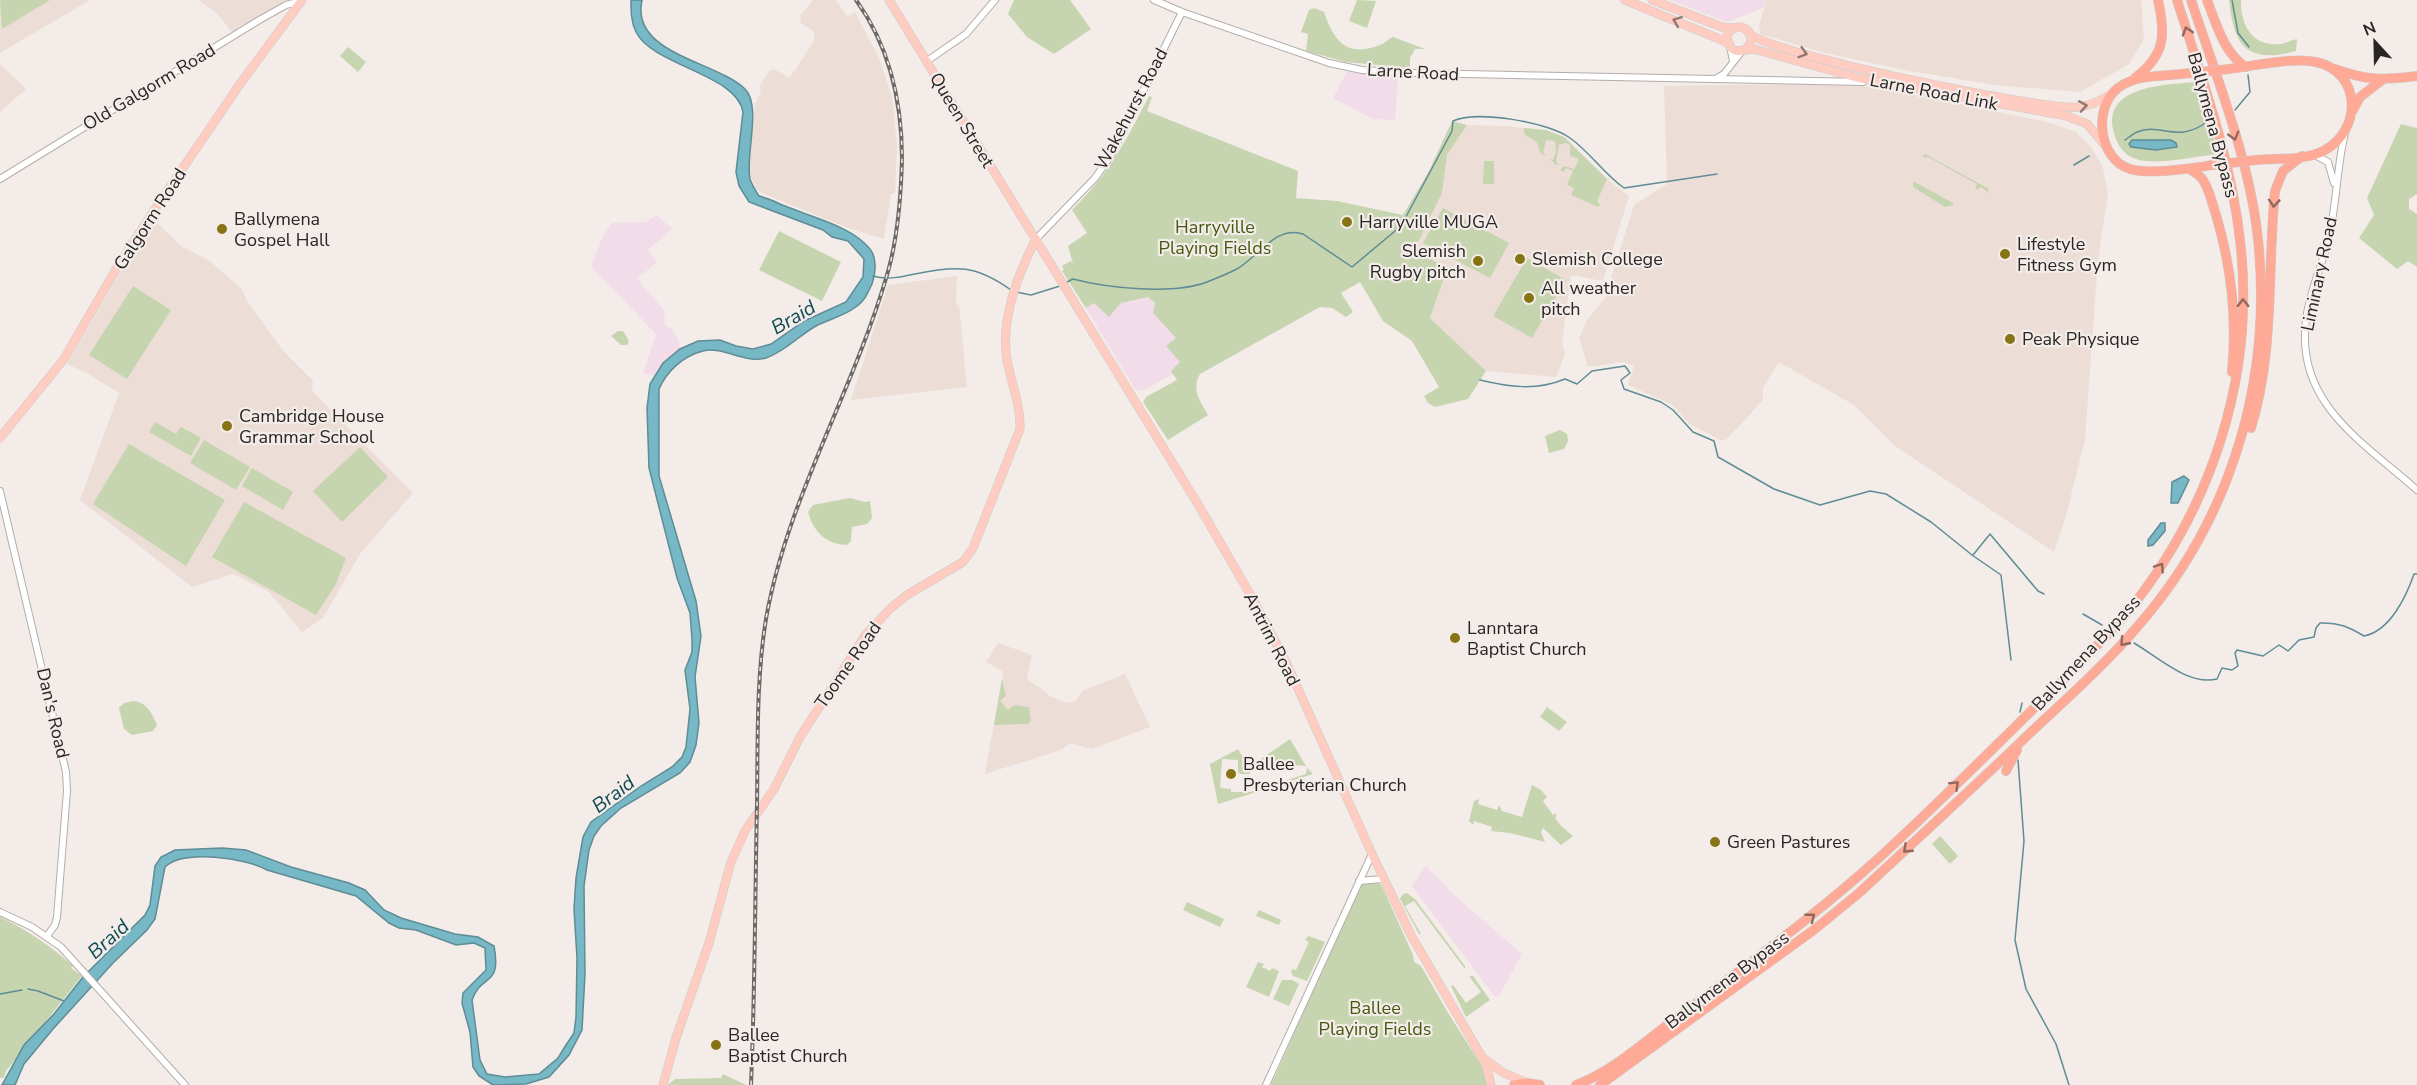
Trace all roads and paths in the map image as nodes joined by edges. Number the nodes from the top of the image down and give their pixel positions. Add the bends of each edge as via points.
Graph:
1 (889, 0) edge
2 (1154, 0) edge
3 (1624, 0) edge
4 (1652, 0) edge
5 (2158, 0) edge
6 (2177, 0) edge
7 (2191, 0) edge
8 (2207, 0) edge
9 (302, 1) edge
10 (993, 3) edge
11 (1182, 12) junction
12 (1734, 28) junction
13 (1749, 33) junction
14 (1729, 44) junction
15 (1743, 50) junction
16 (927, 61) junction
17 (1732, 63) junction
18 (2246, 67) junction
19 (2330, 68) junction
20 (2417, 76) edge
21 (1715, 79) junction
22 (1729, 80) junction
23 (2133, 80) junction
24 (2382, 80) junction
25 (1879, 82) junction
26 (2112, 94) junction
27 (2352, 113) junction
28 (2345, 133) junction
29 (2111, 154) junction
30 (2315, 155) junction
31 (2302, 156) junction
32 (2189, 169) junction
33 (0, 179) edge
34 (2335, 193) junction
35 (1028, 228) junction
36 (1044, 228) junction
37 (1036, 239) junction
38 (0, 438) edge
39 (2206, 482) junction
40 (2417, 490) edge
41 (0, 491) edge
42 (2207, 527) junction
43 (2027, 736) junction
44 (1979, 762) junction
45 (2000, 762) junction
46 (1372, 854) junction
47 (1383, 879) junction
48 (1359, 882) junction
49 (0, 912) edge
50 (47, 936) junction
51 (1670, 1040) dead end
52 (1649, 1048) junction
53 (1480, 1054) junction
54 (1527, 1083) junction
55 (185, 1085) edge
56 (663, 1085) edge
57 (1266, 1085) edge
58 (1491, 1085) edge
59 (1514, 1085) edge
60 (1540, 1085) edge
61 (1576, 1085) edge
62 (1600, 1085) edge

1 - 16 main road, Queen Street
2 - 11 street, Larne Road
14 -> 3 main road
4 - 12 main road
5 - 23 highway via 2163,26 2160,46 2148,68
39 -> 6 highway, Ballymena Bypass via 2231,407 2238,369 2243,273 2229,172
7 -> 42 highway, Ballymena Bypass via 2251,196 2262,291 2260,339 2249,412 2230,473
8 - 18 highway via 2226,46 2237,62
9 - 33 street, Old Galgorm Road via 261,19
9 - 38 main road, Galgorm Road via 153,212 64,359
10 - 16 street via 966,34
11 - 21 street, Larne Road via 1312,58 1362,70
11 - 36 street, Wakehurst Road via 1112,154 1095,178
12 - 13 main road via 1744,27
12 - 14 main road
13 - 15 main road via 1750,40
13 -> 26 main road, Larne Road Link via 1767,42 1880,74 2013,98 2076,108
14 - 15 main road via 1736,51
14 - 17 street
15 - 17 street
15 - 25 main road, Larne Road Link via 1754,49
16 - 35 main road, Queen Street
17 - 21 street
17 - 22 street
18 - 19 highway via 2298,61 2317,62
18 - 23 highway, bridge
19 - 24 highway
19 - 27 highway via 2350,92
20 - 24 highway
21 - 22 street, Larne Road
22 - 25 street, Larne Road
23 - 26 highway
24 - 27 highway via 2360,97
25 - 29 main road, Larne Road Link via 2067,116 2086,124
26 - 29 highway via 2101,121
27 - 28 highway
28 - 30 highway
28 - 34 street, Liminary Road
29 - 32 highway via 2135,170
30 - 31 highway
30 - 34 street, Liminary Road via 2331,167
31 - 32 highway, bridge
31 -> 42 highway via 2283,171 2275,191 2269,331 2260,395 2240,459
32 - 39 highway via 2203,179 2212,201 2230,280 2233,330 2228,407
34 - 40 street, Liminary Road via 2328,243 2306,318 2309,367 2321,398 2342,425
35 - 36 main road
35 - 37 main road, Queen Street
36 - 37 street, Wakehurst Road
37 - 46 main road, Antrim Road via 1254,601 1303,698
37 - 56 main road, Toome Road via 1016,292 1005,341 1020,429 973,548 963,562 907,594 866,634 745,831 735,851
44 -> 39 highway, Ballymena Bypass via 2124,616 2176,544
41 - 50 street, Dan's Road via 66,772 57,917
42 -> 43 highway, Ballymena Bypass via 2182,569 2139,625
43 - 45 highway, Ballymena Bypass
43 - 45 highway via 2006,771
44 - 45 highway via 1992,758
61 -> 44 highway, Ballymena Bypass via 1623,1058 1822,908
45 -> 52 highway, Ballymena Bypass via 1815,929
46 - 47 main road, Antrim Road
46 - 48 street
47 - 48 street
47 - 53 main road, Antrim Road
48 - 57 street
49 - 50 street
50 - 55 street via 71,956
51 - 52 highway
52 - 62 highway, Ballymena Bypass
53 - 54 main road, Antrim Road via 1492,1066
53 - 58 main road, Antrim Road
54 - 59 highway
54 - 60 highway

